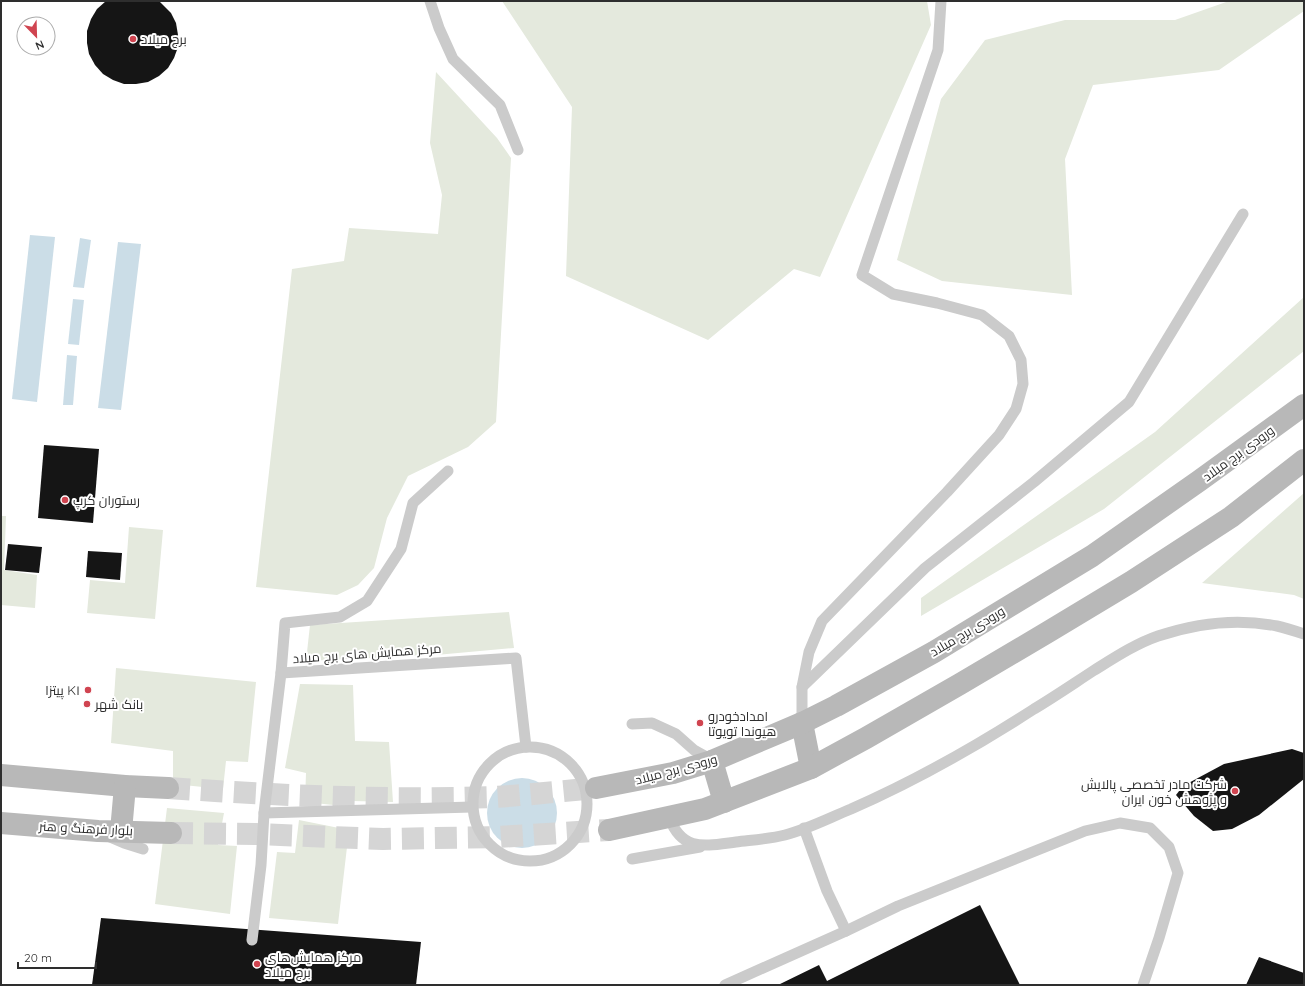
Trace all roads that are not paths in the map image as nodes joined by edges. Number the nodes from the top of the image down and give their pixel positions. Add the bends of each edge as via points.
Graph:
1 (430, 1) edge
2 (941, 1) edge
3 (518, 150) dead end
4 (1243, 214) dead end
5 (1304, 404) edge
6 (1304, 460) edge
7 (448, 471) dead end
8 (1304, 634) edge
9 (280, 673) junction
10 (802, 687) junction
11 (802, 723) junction
12 (632, 724) dead end
13 (526, 747) junction
14 (712, 761) junction
15 (811, 768) junction
16 (1, 775) edge
17 (124, 786) junction
18 (168, 788) tunnel mouth
19 (596, 788) tunnel mouth
20 (724, 802) junction
21 (472, 807) junction
22 (264, 813) junction
23 (668, 817) junction
24 (1, 823) edge
25 (804, 828) junction
26 (121, 830) junction
27 (609, 830) tunnel mouth
28 (98, 831) junction
29 (171, 833) tunnel mouth
30 (705, 846) junction
31 (143, 849) dead end
32 (632, 859) dead end
33 (846, 932) junction
34 (252, 940) dead end
35 (725, 985) edge
36 (1143, 985) edge

1 - 3 lane via 453,59 500,105
2 - 10 lane via 938,50 862,275 893,294 937,302 982,315 1009,336 1021,360 1023,384 1016,409 999,435 822,621 809,652
4 - 10 lane via 1129,402 1034,482 925,568
5 - 11 street, ورودی برج میلاد via 1092,556 934,652
6 - 15 street via 1231,517 1131,582 940,696
7 - 9 lane via 413,503 401,549 367,601 340,617 285,623
8 - 25 lane via 1277,626 1240,622 1203,624 1158,636 1125,651 950,761 871,800
9 - 13 lane, مرکز همایش های برج میلاد via 516,658
9 - 22 lane, مرکز همایش های برج میلاد
10 - 11 lane
11 - 14 street, ورودی برج میلاد
11 - 15 street
12 - 14 lane via 652,723 676,734
13 - 21 lane via 509,751 493,760 482,773 474,789
13 - 21 lane via 544,748 560,755 575,768 584,786 587,805 584,824 574,841 559,853 540,860 514,859 502,854 487,842 476,826
14 - 19 street, ورودی برج میلاد via 673,773
14 - 20 street
15 - 20 street
16 - 17 street
17 - 18 street
17 - 26 street
20 - 23 street
21 - 22 lane
22 - 34 lane, مرکز همایش های برج میلاد
23 - 27 street
23 - 30 lane via 679,836 690,843
24 - 28 street, بلوار فرهنگ و هنر
25 - 30 lane via 760,840
25 - 33 lane via 827,891
26 - 28 street, بلوار فرهنگ و هنر
26 - 29 street, بلوار فرهنگ و هنر
28 - 31 lane
30 - 32 lane
33 - 35 lane
33 - 36 lane via 898,906 1084,831 1120,823 1150,828 1169,847 1178,873 1160,938

